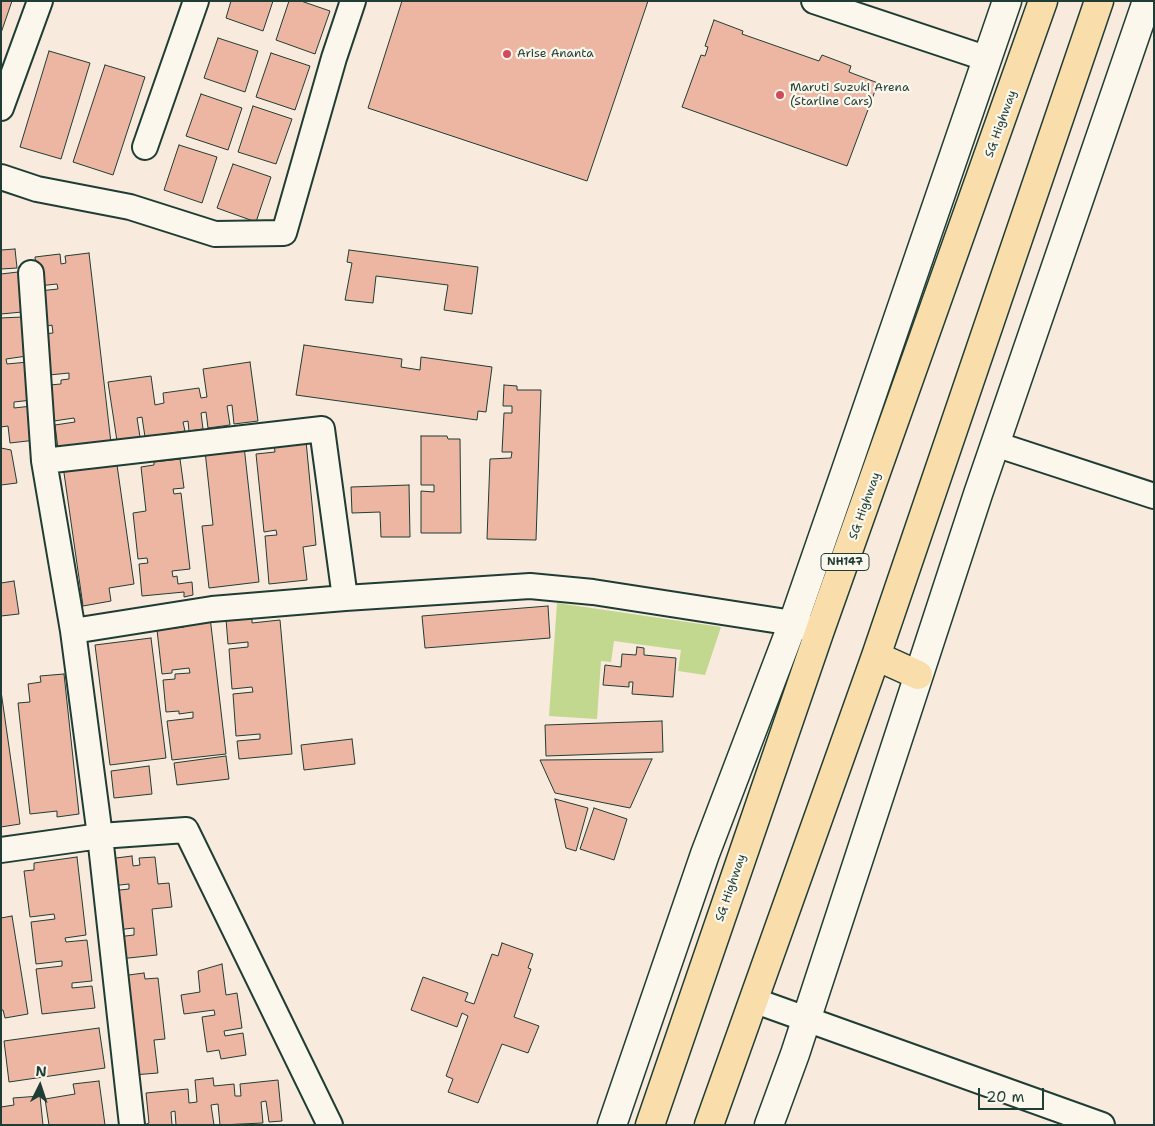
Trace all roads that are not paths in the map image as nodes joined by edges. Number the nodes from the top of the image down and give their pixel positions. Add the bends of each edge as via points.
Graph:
1 (40, 1) edge
2 (196, 1) edge
3 (353, 1) edge
4 (814, 1) edge
5 (1007, 1) edge
6 (1043, 1) edge
7 (1099, 1) edge
8 (1147, 1) edge
9 (988, 59) junction
10 (1, 108) edge
11 (145, 147) dead end
12 (1, 177) edge
13 (31, 273) dead end
14 (995, 444) junction
15 (44, 462) junction
16 (1154, 496) edge
17 (344, 598) junction
18 (793, 623) junction
19 (73, 631) junction
20 (819, 633) junction
21 (876, 656) junction
22 (918, 675) junction
23 (100, 836) junction
24 (1, 850) edge
25 (753, 1000) junction
26 (805, 1018) junction
27 (132, 1125) edge
28 (330, 1125) edge
29 (612, 1125) edge
30 (650, 1125) edge
31 (709, 1125) edge
32 (769, 1125) edge
33 (1102, 1125) edge

1 - 10 street
2 - 11 street
3 - 12 street via 284,233 215,234 130,206 37,189
4 - 9 street
5 - 9 street
6 - 20 highway, SG Highway / NH147
7 - 21 highway
8 - 14 street
9 - 18 street
13 - 15 street
14 - 16 street
14 - 22 street
15 - 17 street via 322,429
15 - 19 street
17 - 18 street via 530,586 594,592
17 - 19 street via 212,609
18 - 20 street
18 - 29 street via 705,854
19 - 23 street
20 - 30 highway, SG Highway / NH147
21 - 22 highway
21 - 25 highway
22 - 26 street
23 - 24 street
23 - 27 street
23 - 28 street via 186,830
25 - 26 street
25 - 31 highway
26 - 32 street
26 - 33 street

